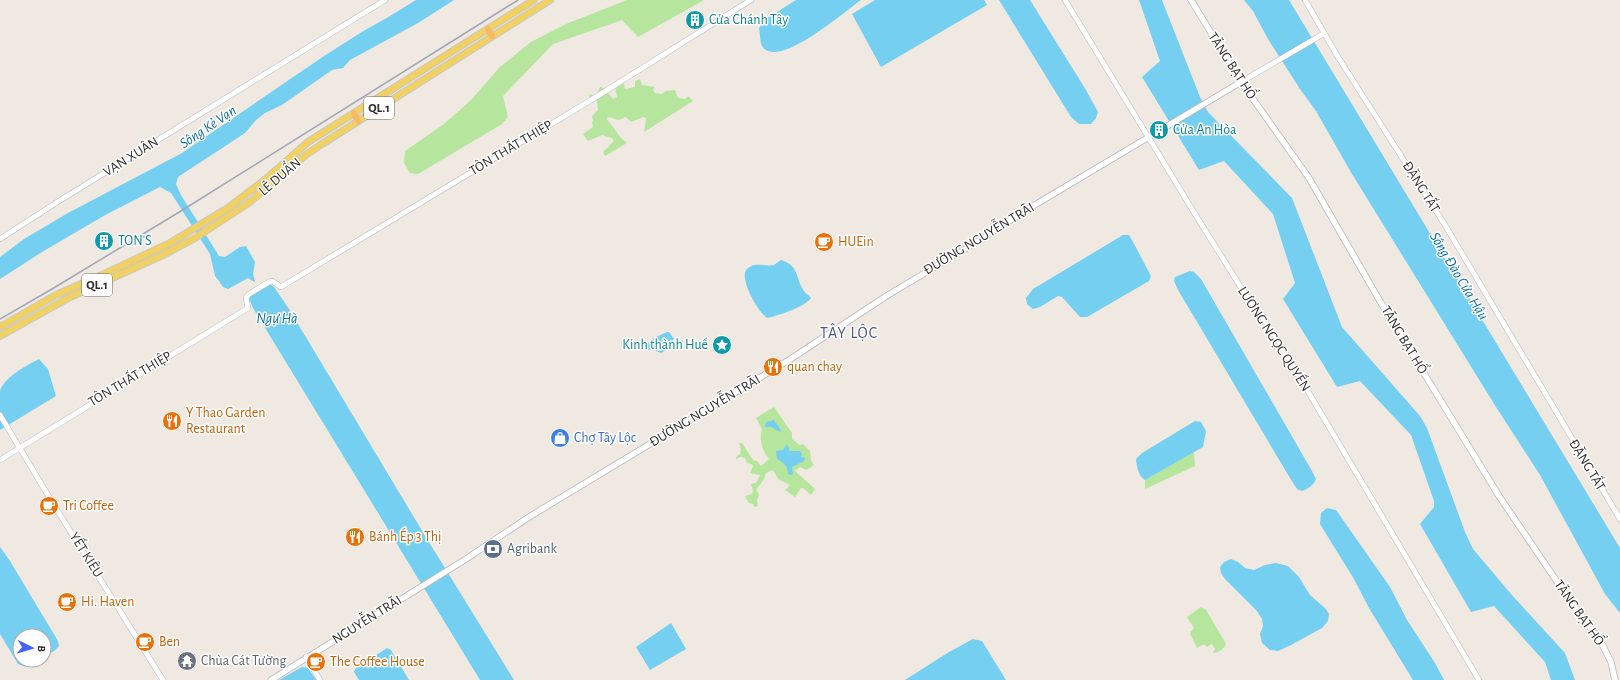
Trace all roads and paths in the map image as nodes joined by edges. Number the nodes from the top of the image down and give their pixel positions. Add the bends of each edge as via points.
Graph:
1 (385, 0) edge
2 (534, 0) edge
3 (550, 0) edge
4 (751, 0) edge
5 (1066, 0) edge
6 (1191, 0) edge
7 (1305, 0) edge
8 (488, 29) junction
9 (1323, 34) junction
10 (492, 36) junction
11 (1241, 82) junction
12 (354, 113) junction
13 (358, 121) junction
14 (1150, 138) junction
15 (0, 239) edge
16 (67, 290) junction
17 (70, 297) junction
18 (0, 327) edge
19 (0, 336) edge
20 (0, 415) edge
21 (19, 448) junction
22 (0, 460) edge
23 (1620, 519) edge
24 (422, 586) joint
25 (306, 658) junction
26 (163, 680) edge
27 (271, 680) edge
28 (320, 680) edge
29 (1479, 680) edge
30 (1615, 680) edge

1 - 15 street, VẠN XUÂN
2 - 8 main road, LÊ DUẨN / QL.1
3 - 10 main road, LÊ DUẨN / QL.1
4 - 21 street, TÔN THẤT THIỆP via 282,287 272,281 249,294 246,298 248,308
5 - 14 street, LƯƠNG NGỌC QUYẾN
6 - 11 main road, TĂNG BẠT HỔ
7 - 9 street, ĐẶNG TẤT
8 - 10 highway
8 - 12 main road, LÊ DUẨN / QL.1
9 - 11 street
9 - 23 street, ĐẶNG TẤT via 1445,225
10 - 13 main road, LÊ DUẨN / QL.1
11 - 14 main road, ĐƯỜNG NGUYỄN TRÃI
11 - 30 main road, TĂNG BẠT HỔ via 1309,178 1502,500 1601,642 1611,662
12 - 13 highway
12 - 16 main road, LÊ DUẨN / QL.1 via 308,142 228,208 139,259
13 - 17 main road, LÊ DUẨN / QL.1 via 307,154 250,202 195,238
14 - 24 main road, ĐƯỜNG NGUYỄN TRÃI via 894,291 789,360 529,517
14 - 29 street, LƯƠNG NGỌC QUYẾN via 1240,286 1277,340
16 - 17 main road
16 - 18 main road, LÊ DUẨN / QL.1
17 - 19 main road, LÊ DUẨN / QL.1
20 - 21 street, YẾT KIÊU
21 - 22 street, TÔN THẤT THIỆP
21 - 26 street, YẾT KIÊU
24 - 25 main road, NGUYỄN TRÃI
25 - 27 main road, NGUYỄN TRÃI
25 - 28 street

